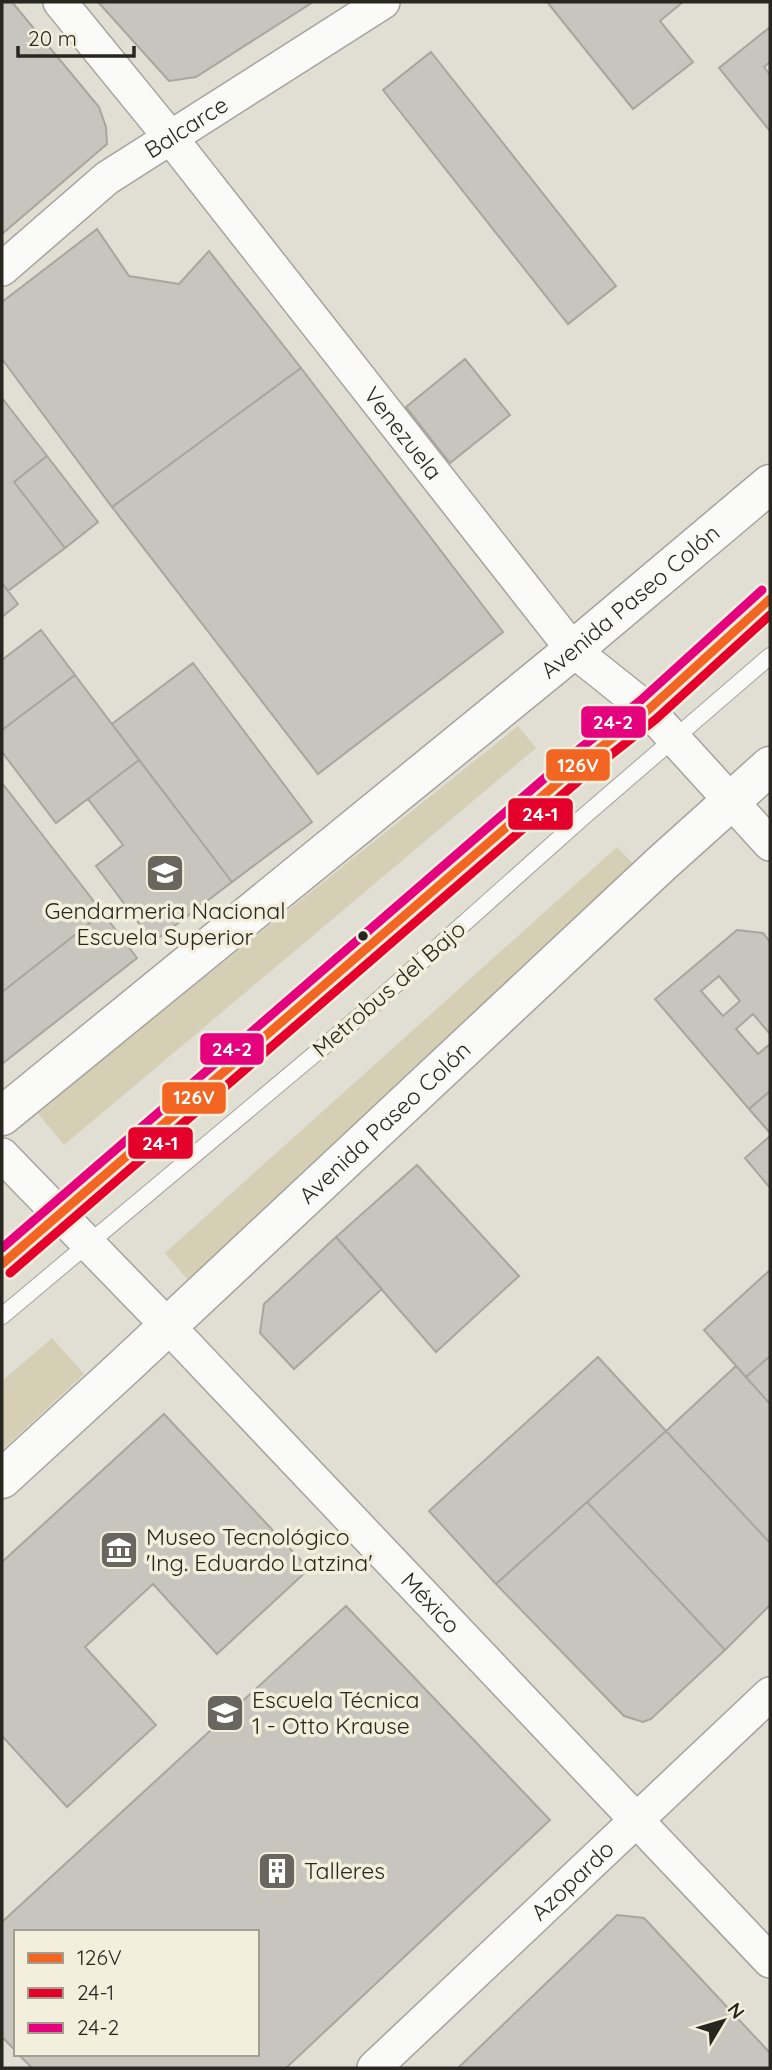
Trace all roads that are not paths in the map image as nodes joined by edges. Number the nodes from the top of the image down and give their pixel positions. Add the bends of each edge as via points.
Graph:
1 (60, 2) edge
2 (383, 2) edge
3 (170, 137) junction
4 (2, 269) edge
5 (770, 484) edge
6 (770, 599) edge
7 (573, 650) junction
8 (770, 656) edge
9 (648, 710) junction
10 (675, 739) junction
11 (770, 766) edge
12 (731, 801) junction
13 (770, 844) edge
14 (2, 1116) edge
15 (2, 1155) edge
16 (60, 1215) junction
17 (89, 1244) junction
18 (2, 1264) edge
19 (2, 1316) edge
20 (169, 1326) junction
21 (2, 1479) edge
22 (770, 1694) edge
23 (637, 1819) junction
24 (770, 1961) edge
25 (374, 2068) edge

1 - 3 street, Venezuela
2 - 3 street, Balcarce
3 - 4 street, Balcarce via 107,178
3 - 7 street, Venezuela
5 - 7 main road, Avenida Paseo Colón
6 - 9 lane, Metrobus del Bajo
7 - 9 street, Venezuela
7 - 14 main road, Avenida Paseo Colón
8 - 10 lane, Metrobus del Bajo
9 - 10 street, Venezuela
9 - 16 lane, Metrobus del Bajo via 576,767
10 - 12 street, Venezuela
10 - 17 lane, Metrobus del Bajo via 366,1011
11 - 12 main road, Avenida Paseo Colón
12 - 13 street, Venezuela
12 - 20 main road, Avenida Paseo Colón
15 - 16 street, México
16 - 17 street, México
16 - 18 lane, Metrobus del Bajo
17 - 19 lane, Metrobus del Bajo
17 - 20 street, México
20 - 21 main road, Avenida Paseo Colón
20 - 23 street, México
22 - 23 street, Azopardo
23 - 24 street, México
23 - 25 street, Azopardo

